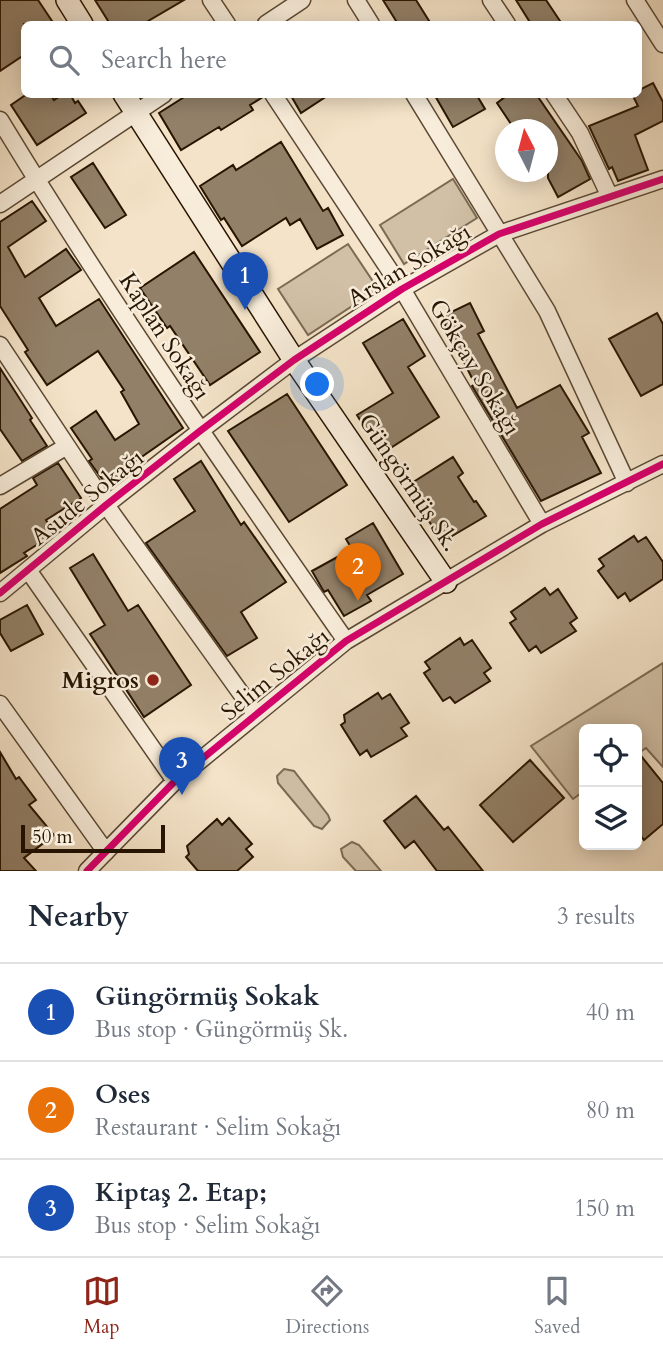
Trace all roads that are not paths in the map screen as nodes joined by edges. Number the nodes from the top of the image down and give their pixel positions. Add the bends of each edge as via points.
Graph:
1 (67, 0) edge
2 (211, 0) edge
3 (302, 0) edge
4 (356, 0) edge
5 (491, 0) edge
6 (635, 0) edge
7 (80, 21) edge
8 (225, 21) edge
9 (270, 21) edge
10 (369, 21) edge
11 (505, 21) edge
12 (663, 44) edge
13 (126, 98) edge
14 (158, 98) edge
15 (276, 98) edge
16 (416, 98) edge
17 (557, 98) edge
18 (136, 114) junction
19 (0, 120) edge
20 (663, 179) edge
21 (36, 180) junction
22 (610, 198) junction
23 (0, 204) edge
24 (499, 233) junction
25 (402, 289) junction
26 (0, 345) edge
27 (294, 360) junction
28 (200, 431) junction
29 (67, 446) junction
30 (663, 464) edge
31 (627, 483) junction
32 (0, 486) edge
33 (106, 505) junction
34 (542, 524) junction
35 (28, 570) junction
36 (446, 582) junction
37 (0, 593) edge
38 (346, 641) junction
39 (0, 704) edge
40 (254, 713) junction
41 (175, 781) junction
42 (106, 852) junction
43 (87, 871) edge

1 - 7 street
2 - 8 street
3 - 9 street
4 - 10 street
5 - 11 street
6 - 12 street
13 - 18 street, Güngörmüş Sk.
14 - 18 street
15 - 25 street, Gökçay Sokağı
16 - 24 street
17 - 22 street via 580,133
18 - 21 street
18 - 27 street, Güngörmüş Sk.
19 - 21 street, Kaplan Sokağı
20 - 22 street, Arslan Sokağı
21 - 23 street
21 - 28 street, Kaplan Sokağı
22 - 24 street, Arslan Sokağı
24 - 25 street, Arslan Sokağı
24 - 31 street via 547,311
25 - 27 street, Arslan Sokağı
25 - 34 street, Gökçay Sokağı
26 - 29 street
27 - 28 street, Arslan Sokağı
27 - 36 street, Güngörmüş Sk.
28 - 33 street, Asude Sokağı
28 - 38 street, Kaplan Sokağı
29 - 32 street
29 - 33 street
30 - 31 street, Selim Sokağı
31 - 34 street, Selim Sokağı
33 - 35 street, Asude Sokağı
33 - 40 street
34 - 36 street, Selim Sokağı
35 - 37 street, Asude Sokağı
35 - 41 street
36 - 38 street, Selim Sokağı
38 - 40 street, Selim Sokağı
39 - 42 street
40 - 41 street, Selim Sokağı
41 - 42 street, Selim Sokağı
42 - 43 street, Selim Sokağı

